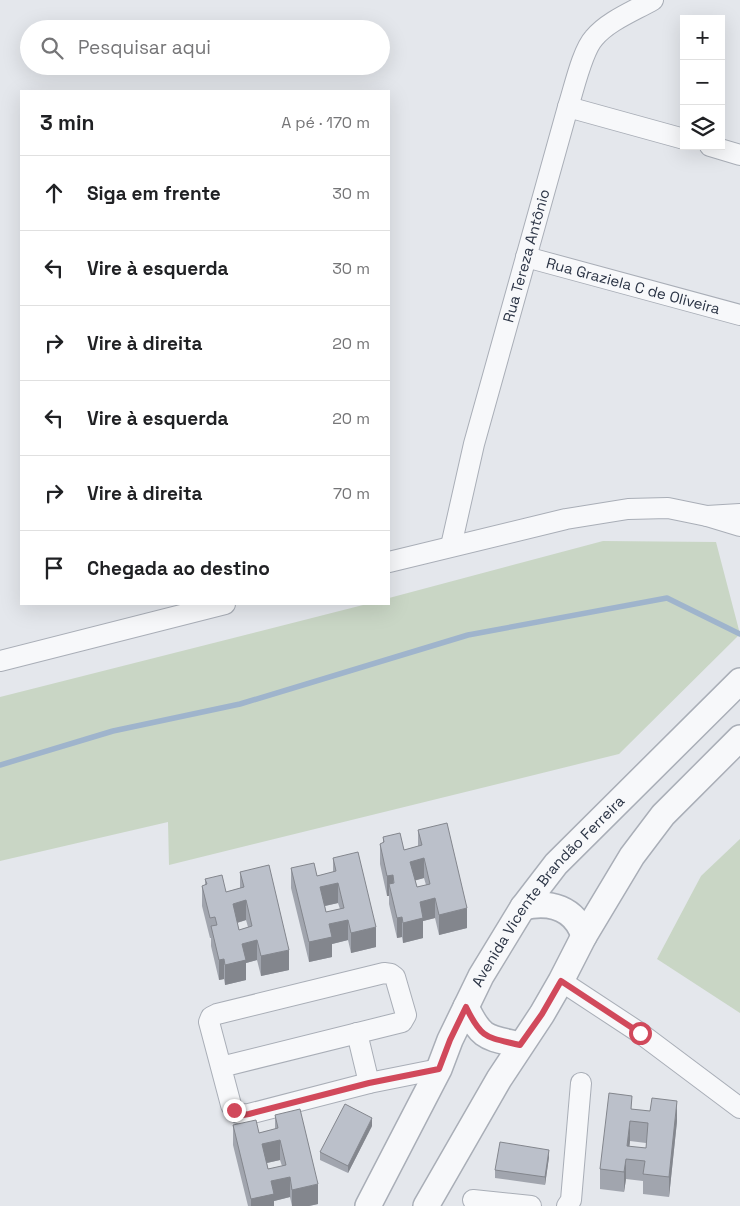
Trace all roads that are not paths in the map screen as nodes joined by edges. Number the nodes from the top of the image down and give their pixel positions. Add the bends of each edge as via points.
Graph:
1 (653, 0) edge
2 (568, 107) junction
3 (680, 138) edge
4 (723, 150) edge
5 (740, 155) edge
6 (526, 257) junction
7 (740, 314) edge
8 (740, 514) edge
9 (707, 516) junction
10 (740, 526) edge
11 (451, 546) junction
12 (390, 562) edge
13 (221, 605) edge
14 (0, 661) edge
15 (740, 681) edge
16 (740, 738) edge
17 (523, 907) junction
18 (584, 936) junction
19 (561, 981) junction
20 (466, 1007) junction
21 (357, 1033) junction
22 (520, 1045) junction
23 (221, 1067) junction
24 (439, 1069) junction
25 (369, 1083) junction
26 (580, 1084) dead end
27 (740, 1108) edge
28 (473, 1200) dead end
29 (368, 1206) edge
30 (426, 1206) edge
31 (531, 1206) edge
32 (567, 1206) edge

1 - 2 street, Rua Tereza Antônio via 592,39
2 - 3 street
2 - 6 street, Rua Tereza Antônio
4 - 5 street
6 - 7 street, Rua Graziela C de Oliveira
6 - 11 street, Rua Tereza Antônio via 474,444
8 - 9 street
9 - 10 street
9 - 11 street via 668,508 628,509 566,519
11 - 12 street
13 - 14 street
15 - 17 street, Avenida Vicente Brandão Ferreira via 556,864
16 - 18 street via 646,835
17 - 18 street via 542,904 559,907 576,920
17 - 20 street, Avenida Vicente Brandão Ferreira
18 - 19 street
19 - 22 street
19 - 27 street via 640,1033
20 - 22 street via 476,1027 486,1037
20 - 24 street, Avenida Vicente Brandão Ferreira
21 - 23 street
21 - 23 street via 402,1022 405,1018 395,977 391,974 384,973 211,1017
21 - 25 street
22 - 30 street
23 - 25 street via 234,1110 243,1115
24 - 25 street
24 - 29 street, Avenida Vicente Brandão Ferreira
26 - 32 street via 571,1200
28 - 31 street

